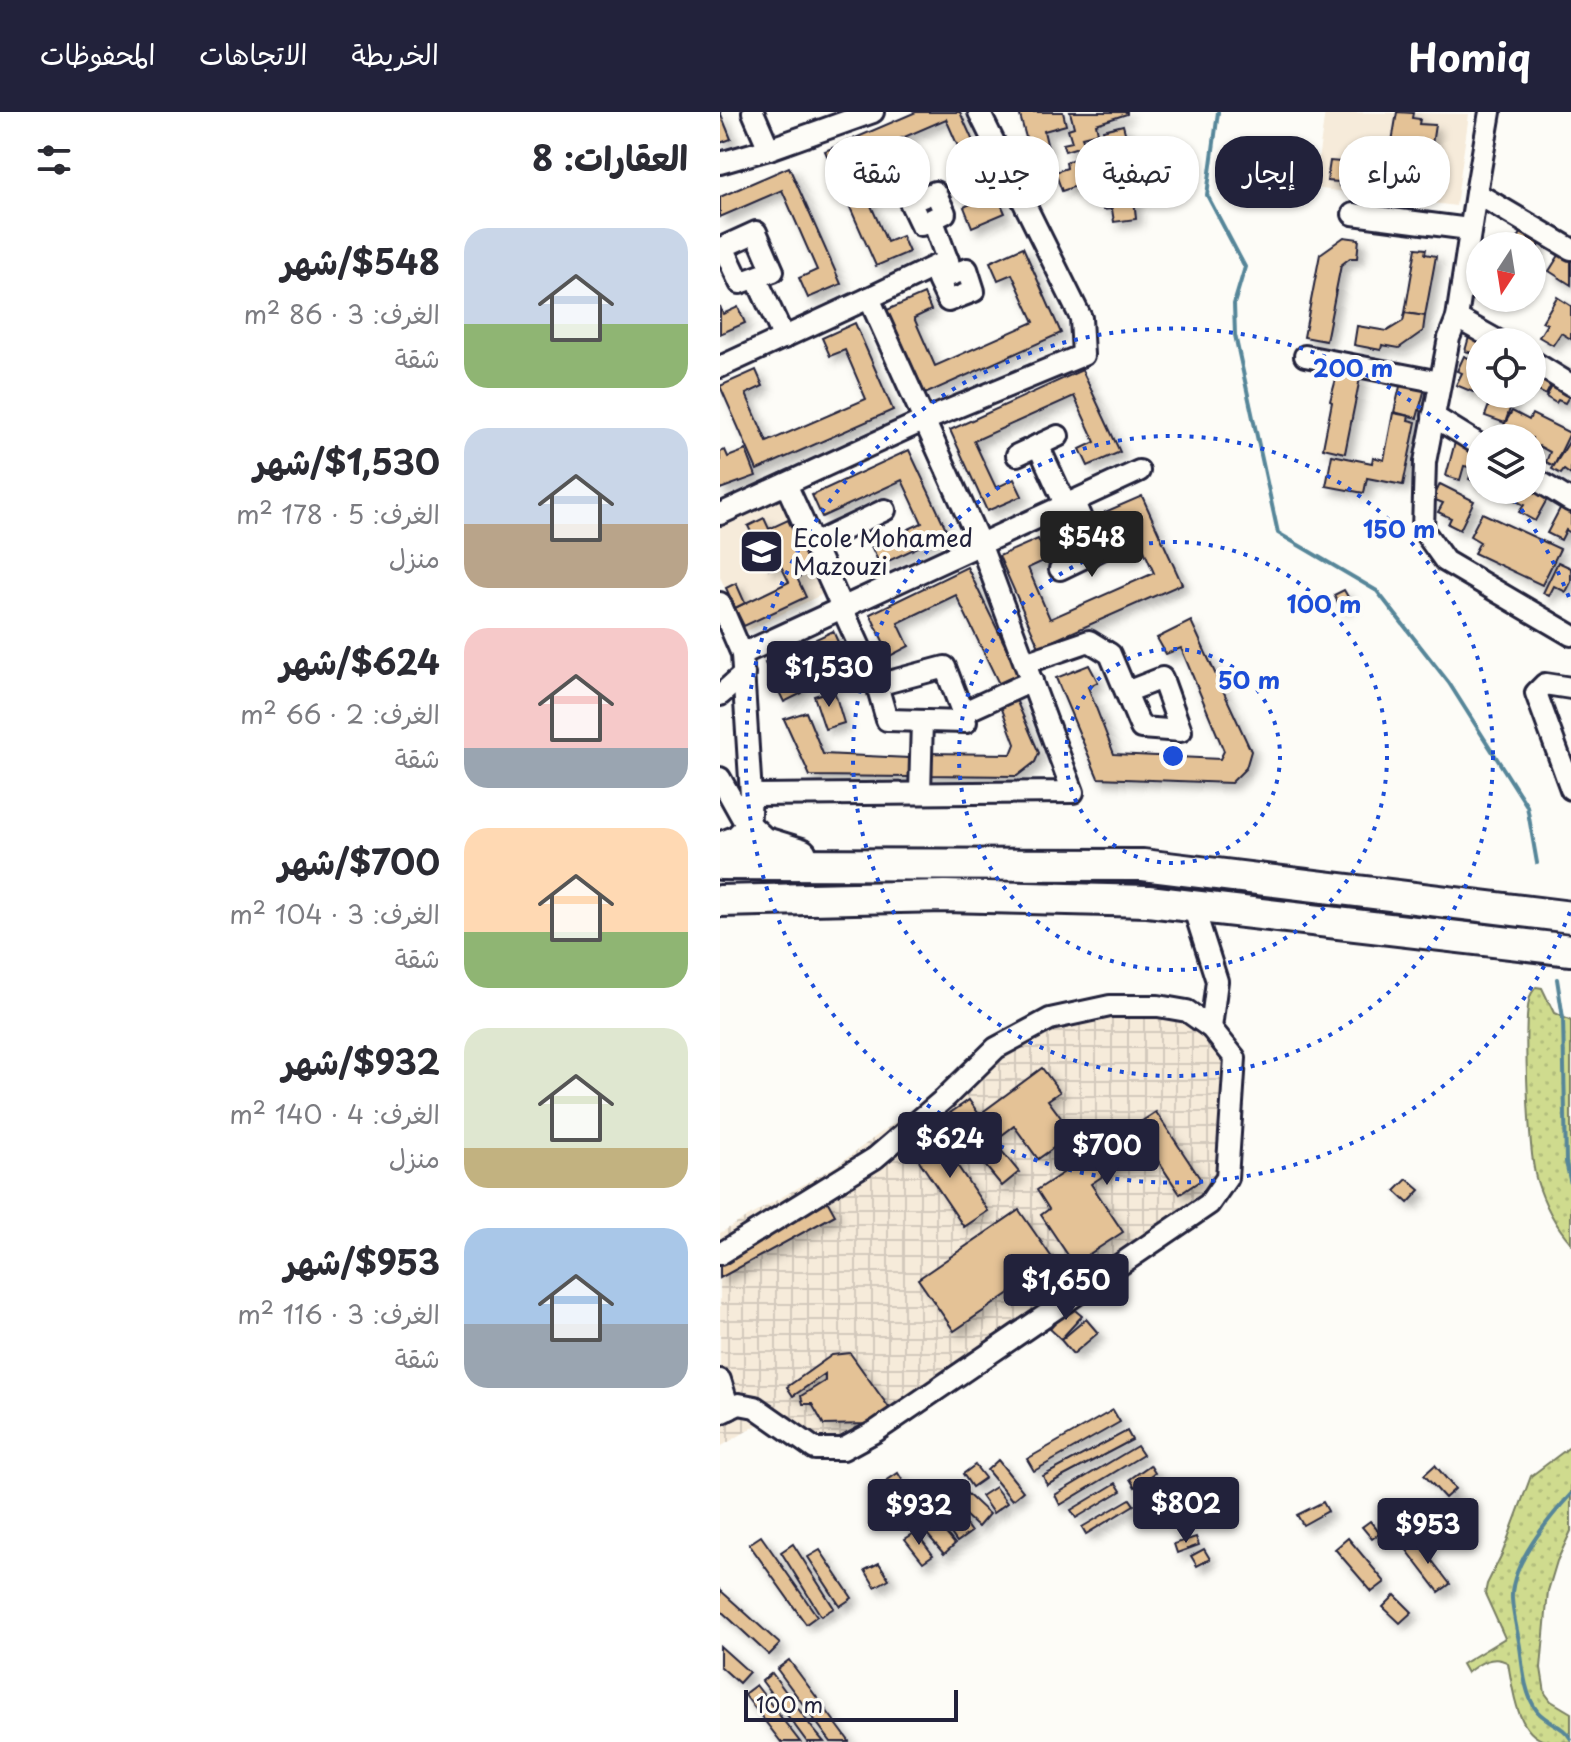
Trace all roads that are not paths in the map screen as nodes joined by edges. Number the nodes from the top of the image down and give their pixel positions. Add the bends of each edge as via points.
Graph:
1 (753, 112) edge
2 (873, 112) edge
3 (979, 112) edge
4 (1490, 112) edge
5 (769, 149) junction
6 (720, 163) edge
7 (1476, 193) junction
8 (1353, 214) dead end
9 (933, 221) dead end
10 (1469, 229) junction
11 (1571, 249) edge
12 (756, 278) dead end
13 (869, 298) junction
14 (1457, 318) junction
15 (1475, 328) edge
16 (784, 338) junction
17 (1305, 356) dead end
18 (720, 367) edge
19 (1546, 370) edge
20 (1440, 382) junction
21 (1571, 385) edge
22 (1433, 416) junction
23 (923, 421) junction
24 (1058, 436) dead end
25 (1466, 436) edge
26 (1038, 445) junction
27 (1017, 455) dead end
28 (1139, 471) dead end
29 (786, 484) junction
30 (1546, 486) edge
31 (1571, 501) edge
32 (1070, 504) junction
33 (885, 510) dead end
34 (720, 514) edge
35 (813, 544) junction
36 (981, 546) junction
37 (1060, 569) dead end
38 (720, 603) edge
39 (842, 609) junction
40 (1571, 635) edge
41 (743, 664) junction
42 (1028, 672) junction
43 (877, 685) junction
44 (1571, 688) edge
45 (1126, 692) dead end
46 (720, 695) edge
47 (962, 713) junction
48 (922, 721) junction
49 (720, 778) edge
50 (1571, 789) edge
51 (920, 793) junction
52 (751, 795) junction
53 (749, 830) junction
54 (720, 848) edge
55 (720, 864) edge
56 (841, 864) junction
57 (720, 901) edge
58 (1193, 906) junction
59 (1571, 917) edge
60 (1571, 950) edge
61 (1211, 1028) junction
62 (720, 1254) edge
63 (720, 1380) edge
64 (724, 1411) edge

1 - 5 street
2 - 5 street
3 - 23 street via 1081,318 1083,355
4 - 7 street
5 - 6 street
7 - 10 street
7 - 11 street
8 - 10 street
9 - 13 street via 950,266
10 - 14 street
12 - 16 street
13 - 16 street
13 - 23 street
14 - 15 street
14 - 20 street
16 - 18 street
17 - 20 street
19 - 21 street
20 - 22 street
22 - 25 street
22 - 40 street via 1423,530 1445,561
23 - 29 street
23 - 36 street
24 - 26 street
26 - 27 street
26 - 32 street
28 - 32 street
29 - 34 street
29 - 35 street
30 - 31 street
32 - 36 street
32 - 37 street via 1103,548
33 - 35 street
35 - 39 street
36 - 39 street
36 - 42 street
38 - 41 street
39 - 41 street
39 - 43 street
41 - 46 street
41 - 52 street
42 - 45 street via 1089,641 1110,654
42 - 47 street
42 - 51 street via 1073,792
43 - 47 street via 945,667
43 - 48 street via 887,720
44 - 50 street via 1545,684 1536,693
47 - 48 street via 966,722
48 - 51 street
49 - 53 street
51 - 52 street
52 - 53 street
53 - 54 highway
53 - 56 highway via 774,847
55 - 56 highway
56 - 59 highway via 1143,865
57 - 58 highway via 945,896
58 - 60 highway
58 - 61 street via 1217,981
61 - 62 street via 1187,1011 1158,1006 1110,1006 1050,1019 996,1048 875,1158
61 - 64 street via 1235,1058 1227,1178 1209,1204 843,1449 815,1449 755,1407 739,1404
63 - 64 street

